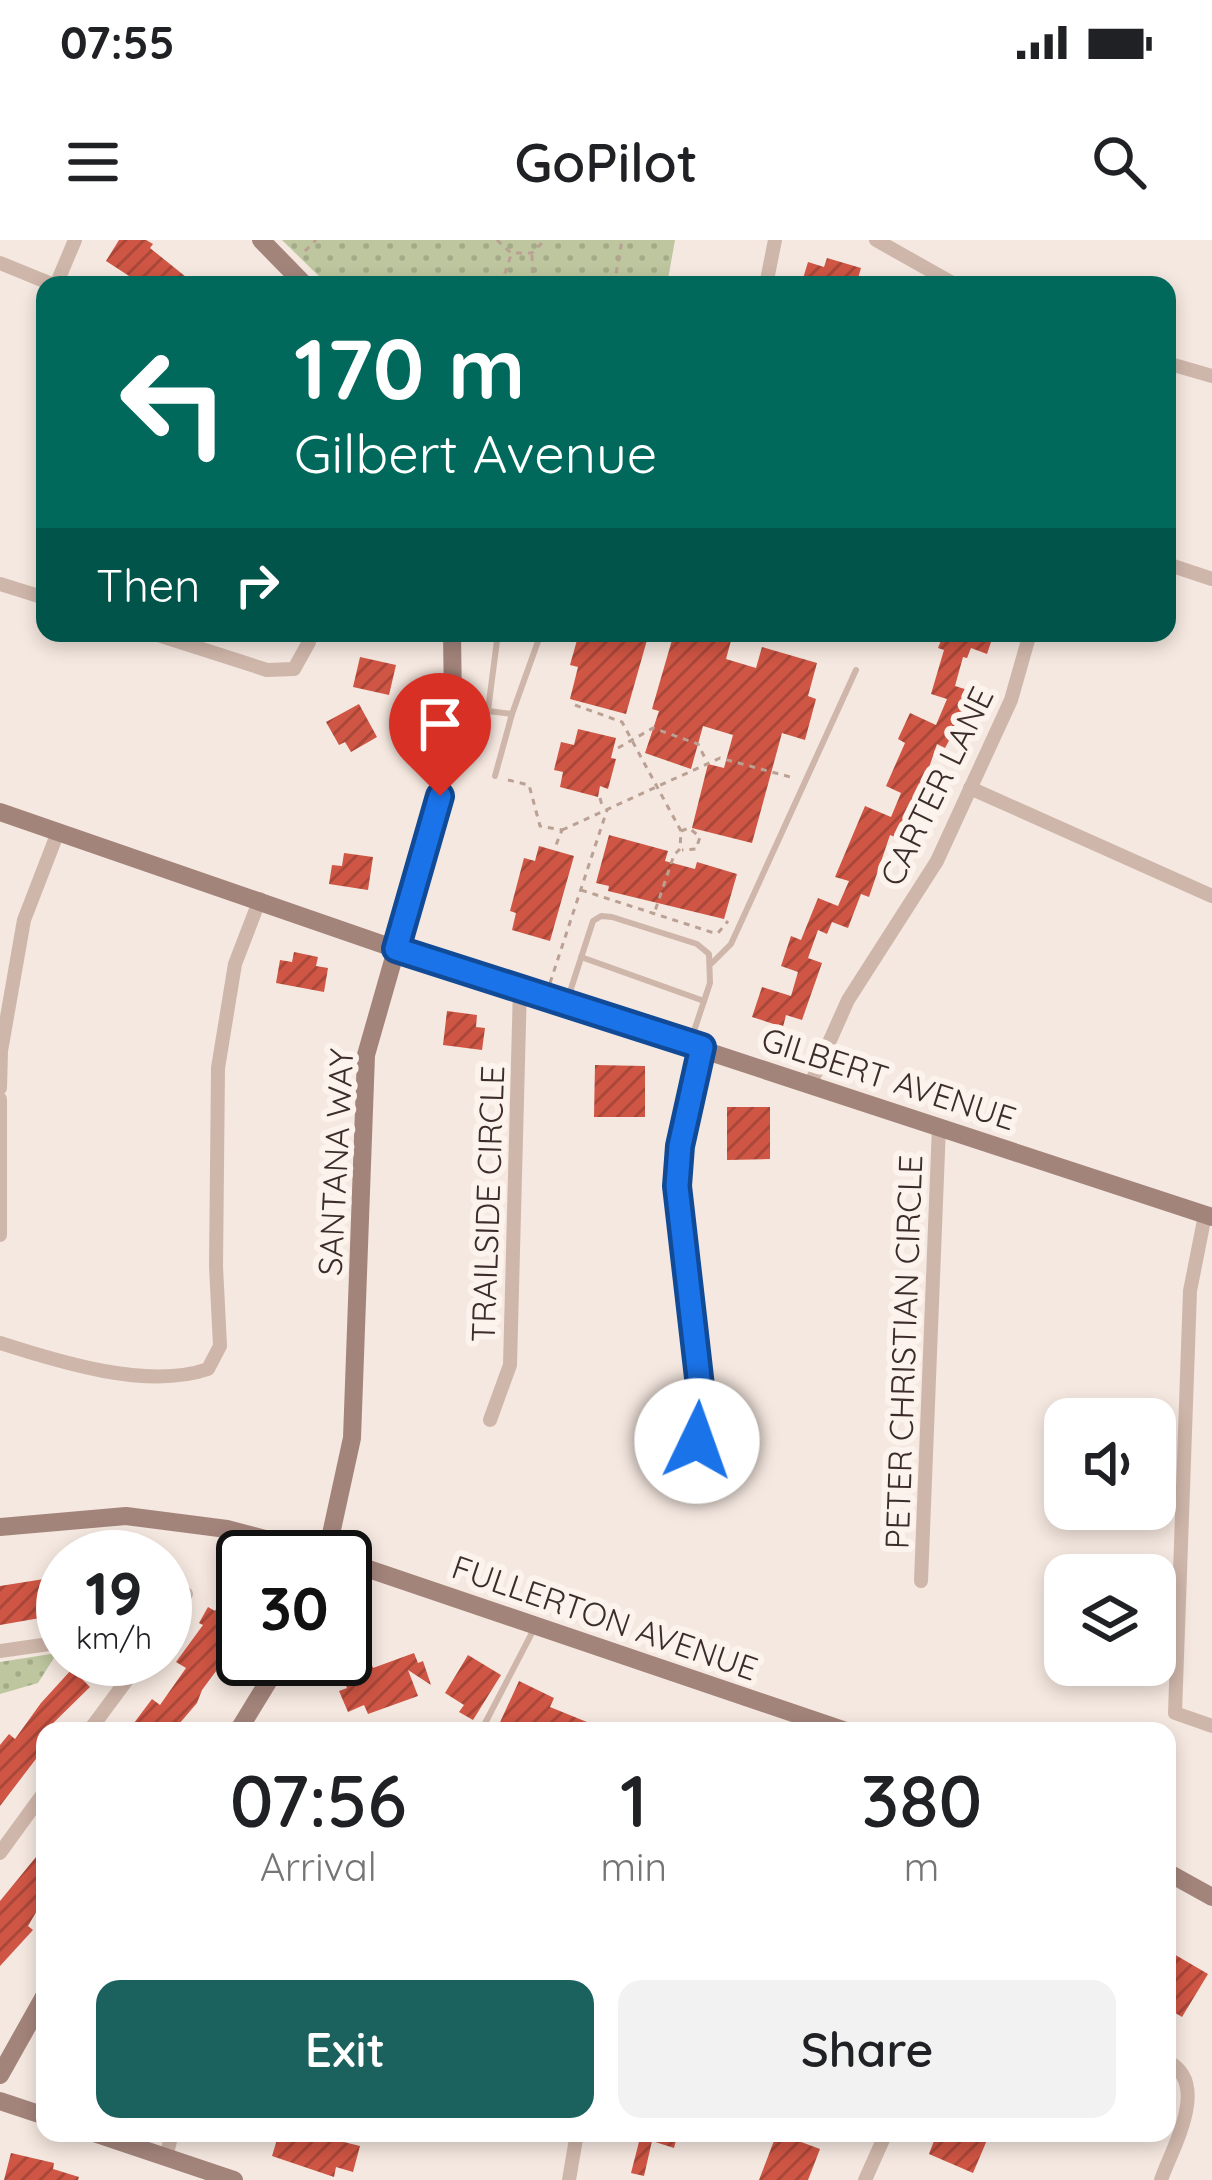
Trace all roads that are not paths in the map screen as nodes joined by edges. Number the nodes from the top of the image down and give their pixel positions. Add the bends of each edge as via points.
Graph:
1 (75, 240) edge
2 (260, 240) edge
3 (775, 240) edge
4 (876, 240) edge
5 (0, 263) edge
6 (59, 276) edge
7 (296, 276) edge
8 (768, 276) edge
9 (940, 276) edge
10 (36, 277) edge
11 (1176, 366) edge
12 (1212, 376) edge
13 (1176, 567) edge
14 (1212, 579) edge
15 (0, 584) edge
16 (36, 595) edge
17 (180, 642) edge
18 (309, 642) edge
19 (452, 642) edge
20 (497, 642) edge
21 (538, 642) edge
22 (1027, 642) edge
23 (856, 670) dead end
24 (453, 707) junction
25 (488, 710) junction
26 (512, 714) junction
27 (494, 776) road end
28 (970, 788) junction
29 (0, 812) edge
30 (58, 832) junction
31 (1212, 896) edge
32 (260, 899) junction
33 (396, 949) junction
34 (581, 957) junction
35 (712, 963) junction
36 (520, 986) junction
37 (704, 1000) junction
38 (567, 1002) junction
39 (696, 1045) junction
40 (811, 1083) junction
41 (0, 1088) edge
42 (0, 1099) edge
43 (939, 1126) junction
44 (1209, 1216) edge
45 (0, 1235) edge
46 (0, 1343) edge
47 (490, 1420) dead end
48 (688, 1492) dead end
49 (0, 1527) edge
50 (231, 1530) edge
51 (337, 1530) edge
52 (372, 1570) edge
53 (921, 1581) dead end
54 (536, 1625) junction
55 (36, 1646) edge
56 (0, 1651) edge
57 (122, 1686) edge
58 (266, 1686) edge
59 (96, 1722) edge
60 (244, 1722) edge
61 (486, 1722) edge
62 (820, 1722) edge
63 (1212, 1726) edge
64 (36, 1803) edge
65 (0, 1853) edge
66 (1176, 1877) edge
67 (1212, 1898) edge
68 (36, 2011) edge
69 (1176, 2066) edge
70 (0, 2075) edge
71 (0, 2101) edge
72 (36, 2113) edge
73 (1176, 2138) edge
74 (121, 2142) edge
75 (170, 2142) edge
76 (576, 2142) edge
77 (882, 2142) edge
78 (1175, 2142) edge
79 (166, 2157) junction
80 (234, 2180) edge
81 (568, 2180) edge
82 (866, 2180) edge
83 (1161, 2180) edge

1 - 6 street
2 - 7 street
3 - 8 street
4 - 9 street
5 - 10 street
11 - 12 street
13 - 14 street
15 - 16 street
17 - 18 street via 267,670 294,669
19 - 24 street, SANTANA WAY
20 - 25 lane
21 - 26 lane
22 - 28 street, CARTER LANE
23 - 35 lane via 731,944
24 - 25 lane
24 - 33 street, SANTANA WAY via 440,796
25 - 26 lane
26 - 27 lane
28 - 31 street
28 - 40 street, CARTER LANE via 937,861 848,1000
29 - 30 street, GILBERT AVENUE
30 - 32 street, GILBERT AVENUE
30 - 41 street via 24,920
32 - 33 street, GILBERT AVENUE
32 - 46 street via 235,964 218,1068 220,1346 208,1369 190,1376 97,1370
33 - 36 street, GILBERT AVENUE
33 - 51 street, SANTANA WAY via 366,1055 352,1438
34 - 35 lane via 593,921 607,916 698,944
34 - 37 lane
34 - 38 lane
35 - 37 lane
36 - 38 street, GILBERT AVENUE
36 - 47 street, TRAILSIDE CIRCLE via 510,1365
37 - 39 lane
38 - 39 street, GILBERT AVENUE
39 - 40 street, GILBERT AVENUE
39 - 48 street via 677,1186 701,1395
40 - 43 street, GILBERT AVENUE
42 - 45 street
43 - 44 street, GILBERT AVENUE
43 - 53 street, PETER CHRISTIAN CIRCLE
44 - 63 street via 1190,1291 1175,1713
49 - 50 street, FULLERTON AVENUE via 126,1516
52 - 54 street, FULLERTON AVENUE
54 - 61 lane
54 - 62 street, FULLERTON AVENUE
55 - 56 street
57 - 59 street
58 - 60 street
64 - 65 street
66 - 67 street
68 - 70 street
69 - 73 street via 1190,2088
71 - 72 street
74 - 79 street
75 - 79 street
76 - 81 street
77 - 82 street
78 - 83 street
79 - 80 street

